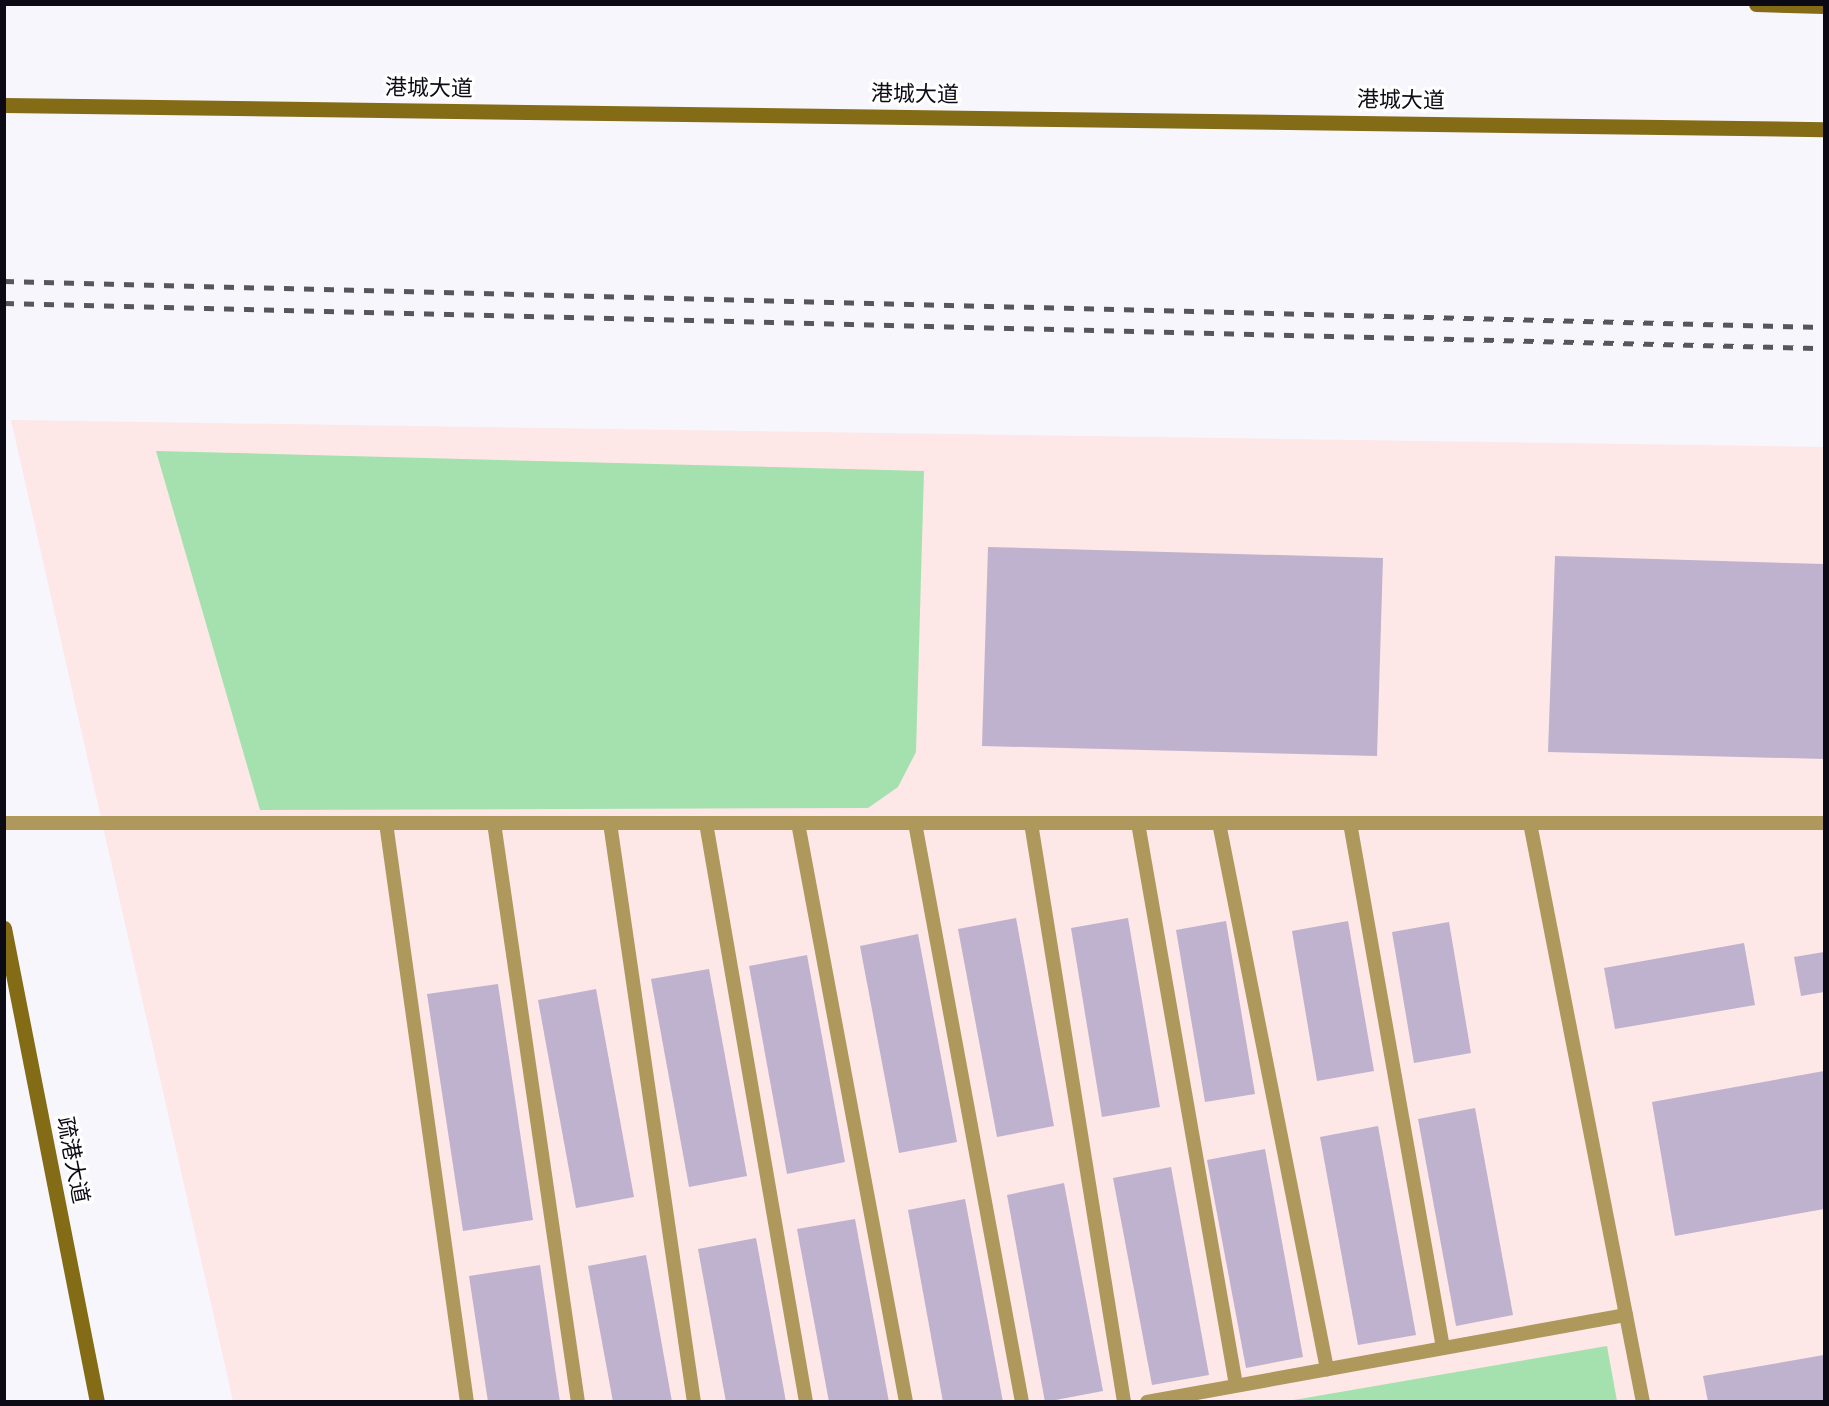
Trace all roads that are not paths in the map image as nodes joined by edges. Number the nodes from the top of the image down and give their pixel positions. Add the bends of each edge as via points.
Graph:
1 (1756, 4) edge
2 (1824, 6) edge
3 (4, 105) edge
4 (1824, 129) edge
5 (4, 823) edge
6 (386, 823) junction
7 (494, 823) junction
8 (610, 823) junction
9 (706, 823) junction
10 (798, 823) junction
11 (915, 823) junction
12 (1031, 823) junction
13 (1138, 823) junction
14 (1219, 823) junction
15 (1350, 823) junction
16 (1530, 823) junction
17 (1824, 823) edge
18 (4, 928) edge
19 (1626, 1315) junction
20 (1443, 1348) junction
21 (1327, 1369) junction
22 (1236, 1385) junction
23 (98, 1401) edge
24 (467, 1401) edge
25 (578, 1401) edge
26 (694, 1401) edge
27 (806, 1401) edge
28 (906, 1401) edge
29 (1022, 1401) edge
30 (1124, 1401) edge
31 (1147, 1401) edge
32 (1643, 1401) edge

1 - 2 main road
3 - 4 main road, 港城大道
5 - 6 lane
6 - 7 lane
6 - 24 lane
7 - 8 lane
7 - 25 lane
8 - 9 lane
8 - 26 lane
9 - 10 lane
9 - 27 lane
10 - 11 lane
10 - 28 lane
11 - 12 lane
11 - 29 lane
12 - 13 lane
12 - 30 lane
13 - 14 lane
13 - 22 lane
14 - 15 lane
14 - 21 lane
15 - 16 lane
15 - 20 lane
16 - 17 lane
16 - 19 lane
18 - 23 main road, 疏港大道
19 - 20 lane
19 - 32 lane
20 - 21 lane
21 - 22 lane
22 - 31 lane

